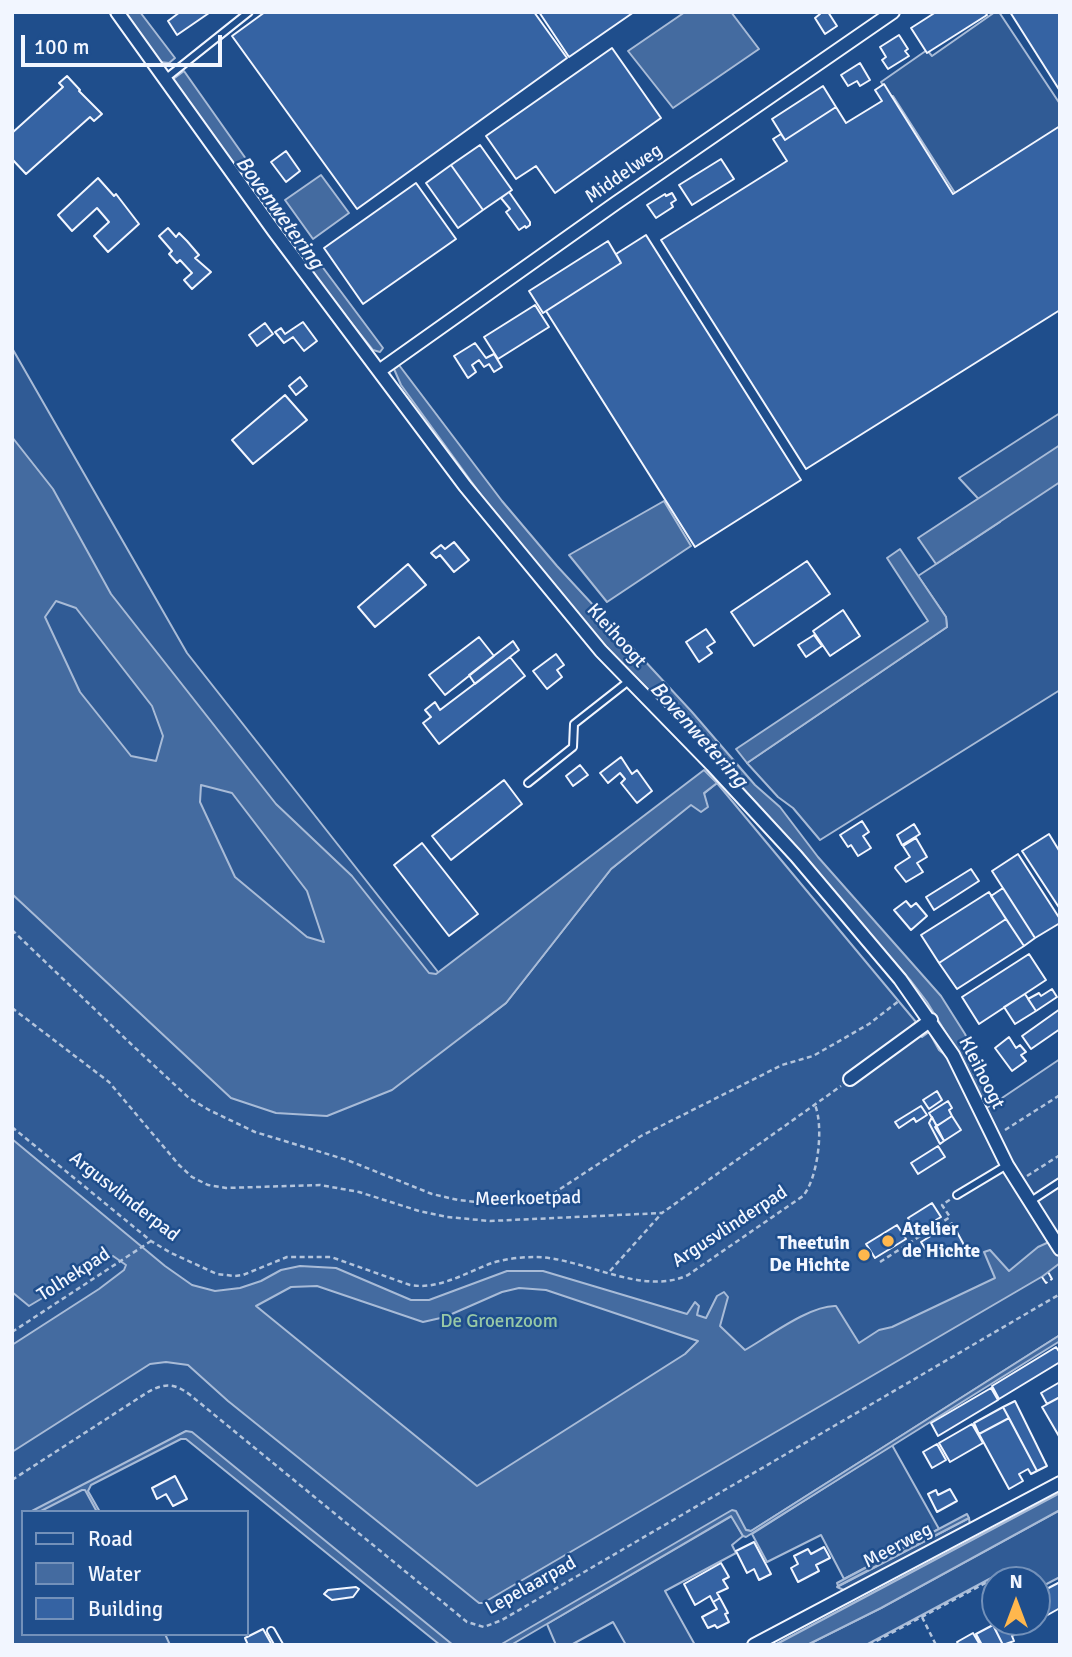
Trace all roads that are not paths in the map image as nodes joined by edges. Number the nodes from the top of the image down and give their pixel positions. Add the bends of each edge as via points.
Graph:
1 (117, 12) edge
2 (249, 12) edge
3 (893, 12) edge
4 (165, 79) junction
5 (379, 371) junction
6 (630, 680) junction
7 (528, 783) dead end
8 (931, 1020) junction
9 (850, 1079) road end
10 (1007, 1165) junction
11 (1060, 1182) edge
12 (957, 1195) road end
13 (1031, 1201) junction
14 (1060, 1249) edge
15 (1060, 1483) edge
16 (271, 1631) dead end
17 (279, 1645) edge
18 (754, 1645) edge

1 - 4 street, Kleihoogt
2 - 4 lane
3 - 5 street, Middelweg
4 - 5 street, Kleihoogt
5 - 6 street, Kleihoogt via 465,486
6 - 7 lane via 574,724 573,747
6 - 8 street, Kleihoogt via 796,856
8 - 9 street
8 - 10 street, Kleihoogt
10 - 12 lane
10 - 13 street, Kleihoogt
11 - 13 lane
13 - 14 street, Kleihoogt
15 - 18 street, Meerweg
16 - 17 lane

